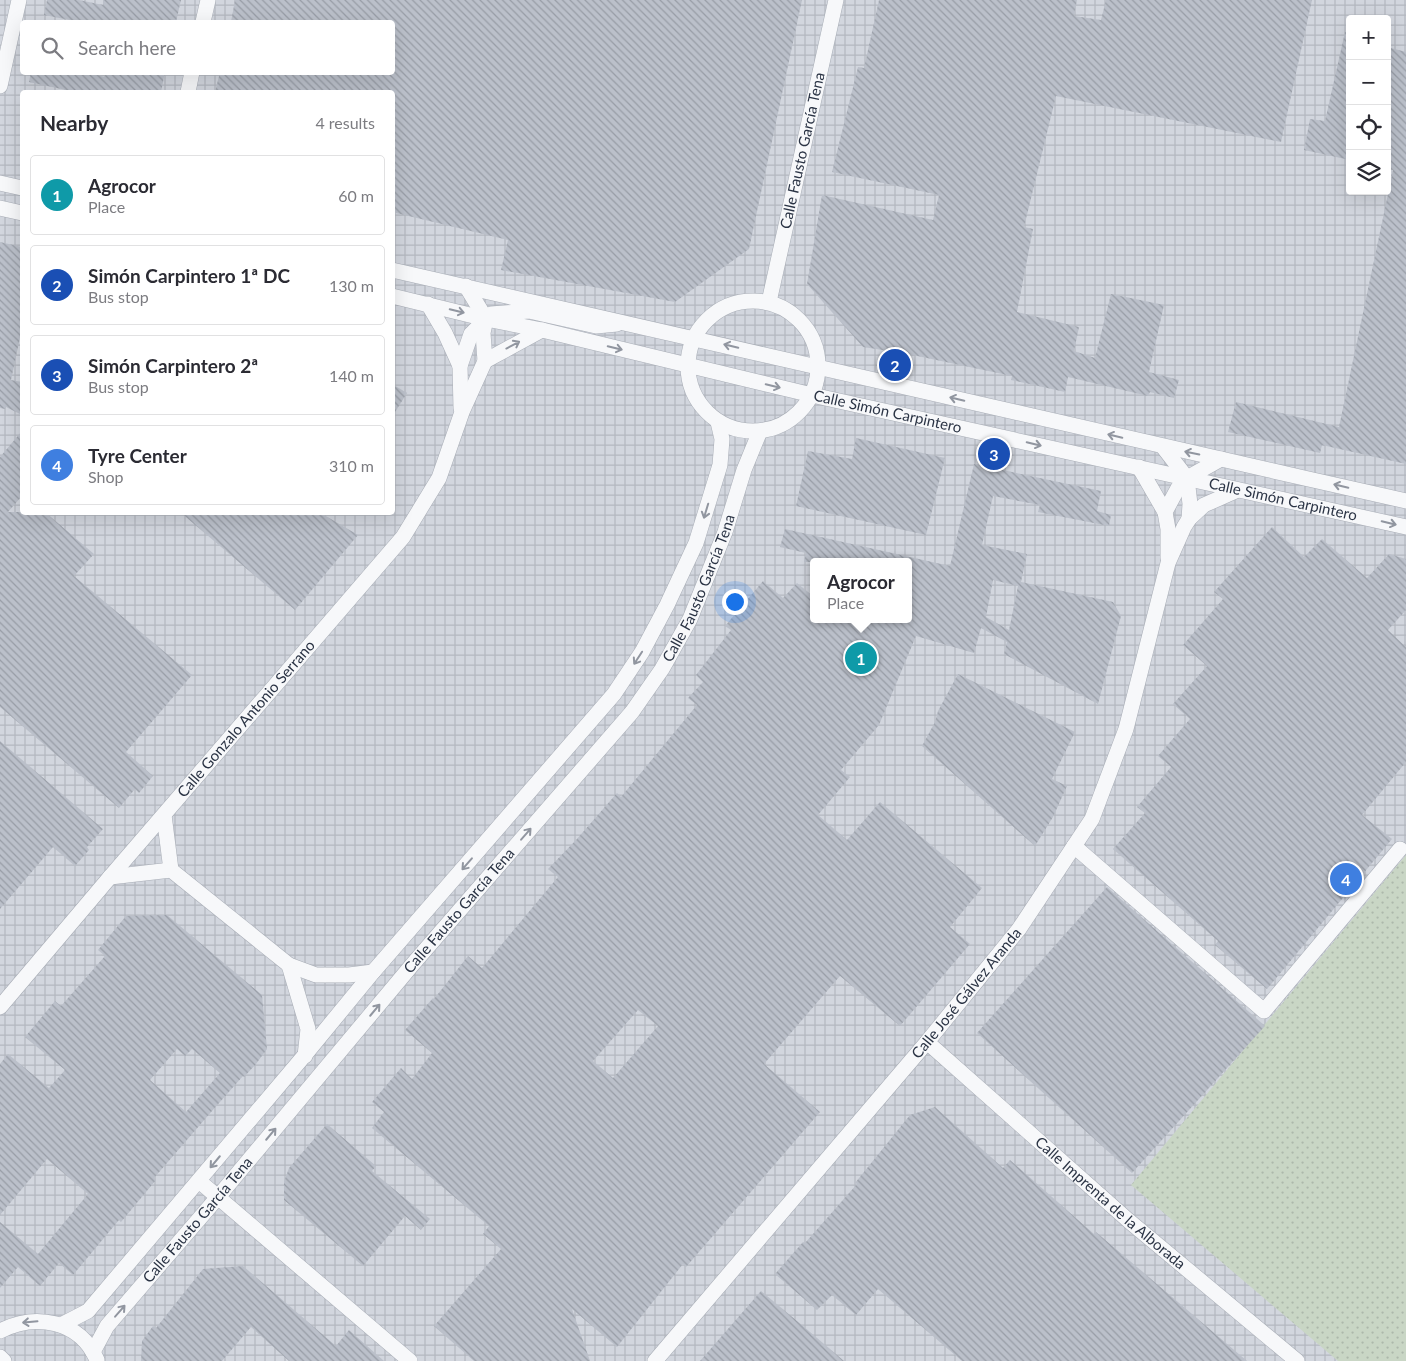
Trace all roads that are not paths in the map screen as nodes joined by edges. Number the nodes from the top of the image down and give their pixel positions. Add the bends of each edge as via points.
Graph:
1 (19, 0) edge
2 (208, 0) edge
3 (836, 0) edge
4 (203, 20) edge
5 (191, 75) edge
6 (0, 86) edge
7 (188, 90) edge
8 (0, 183) edge
9 (20, 189) edge
10 (395, 271) edge
11 (466, 286) junction
12 (395, 297) edge
13 (769, 302) junction
14 (428, 304) junction
15 (486, 319) junction
16 (631, 323) junction
17 (542, 330) junction
18 (694, 337) junction
19 (485, 361) junction
20 (687, 365) junction
21 (460, 366) junction
22 (818, 368) junction
23 (812, 394) junction
24 (462, 412) junction
25 (718, 422) junction
26 (760, 431) junction
27 (1163, 447) junction
28 (1221, 459) junction
29 (1139, 467) junction
30 (1187, 478) junction
31 (1238, 490) junction
32 (1406, 501) edge
33 (1165, 512) junction
34 (1189, 519) junction
35 (1406, 527) edge
36 (1168, 563) junction
37 (164, 814) junction
38 (1074, 846) junction
39 (1400, 849) dead end
40 (171, 870) junction
41 (110, 877) junction
42 (289, 965) junction
43 (373, 972) junction
44 (0, 1007) edge
45 (927, 1042) junction
46 (304, 1056) junction
47 (199, 1181) junction
48 (218, 1197) junction
49 (61, 1325) junction
50 (0, 1331) edge
51 (0, 1357) edge
52 (95, 1357) edge
53 (4, 1361) edge
54 (410, 1361) edge
55 (655, 1361) edge
56 (1297, 1361) edge

1 - 6 street
2 - 4 street
3 - 13 street, Calle Fausto García Tena
5 - 7 street
8 - 9 street
10 - 11 street, Calle Simón Carpintero
11 - 15 street
11 - 16 street, Calle Simón Carpintero
12 - 14 street, Calle Simón Carpintero
13 - 18 street via 747,300 725,306 707,319
13 - 22 street via 789,311 805,326 815,346
14 -> 15 street, Calle Simón Carpintero
14 - 21 street, Calle Gonzalo Antonio Serrano via 446,333
15 - 16 street, Calle Simón Carpintero via 491,314 529,311 596,326
15 - 17 street, Calle Simón Carpintero
15 - 19 street, Calle Gonzalo Antonio Serrano
15 - 21 street, Calle Gonzalo Antonio Serrano via 471,334
16 - 18 street, Calle Simón Carpintero
19 -> 17 street
17 -> 20 street, Calle Simón Carpintero
18 - 20 street
22 -> 18 street, Calle Simón Carpintero
19 - 24 street, Calle Gonzalo Antonio Serrano
20 -> 23 street, Calle Simón Carpintero
20 - 25 street via 690,387 701,407
21 - 24 street, Calle Gonzalo Antonio Serrano
22 - 23 street
27 -> 22 street, Calle Simón Carpintero
23 - 26 street via 799,413 781,425
23 -> 29 street, Calle Simón Carpintero
24 - 37 street, Calle Gonzalo Antonio Serrano via 439,478 403,538
25 - 26 street via 738,430
25 -> 43 street, Calle Fausto García Tena via 722,440 720,464 696,543 642,652 614,694
48 -> 26 street, Calle Fausto García Tena via 418,958 632,712 662,669 690,619
28 -> 27 street, Calle Simón Carpintero
27 - 30 street
28 - 30 street
32 -> 28 street, Calle Simón Carpintero
29 - 30 street, Calle Simón Carpintero
29 - 33 street, Calle José Gálvez Aranda
30 - 31 street, Calle Simón Carpintero
30 - 33 street
30 - 34 street
31 - 34 street, Calle José Gálvez Aranda via 1204,505
31 -> 35 street, Calle Simón Carpintero
33 - 36 street, Calle José Gálvez Aranda
34 - 36 street, Calle José Gálvez Aranda
36 - 38 street, Calle José Gálvez Aranda via 1126,729 1092,819
37 - 40 street
37 - 41 street, Calle Gonzalo Antonio Serrano
38 - 39 street via 1264,1011
38 - 45 street, Calle José Gálvez Aranda via 1019,929
40 - 41 street
40 - 42 street
41 - 44 street, Calle Gonzalo Antonio Serrano
42 - 43 street via 316,975
42 - 46 street via 308,1029
43 - 46 street, Calle Fausto García Tena
45 - 55 street, Calle José Gálvez Aranda
45 - 56 street, Calle Imprenta de la Alborada via 1128,1222
46 -> 47 street, Calle Fausto García Tena
47 - 48 street
47 - 49 street, Calle Fausto García Tena via 88,1311
52 -> 48 street, Calle Fausto García Tena via 107,1326
48 - 54 street
49 -> 50 street via 41,1321 20,1323
49 - 52 street via 79,1336
51 - 53 street

